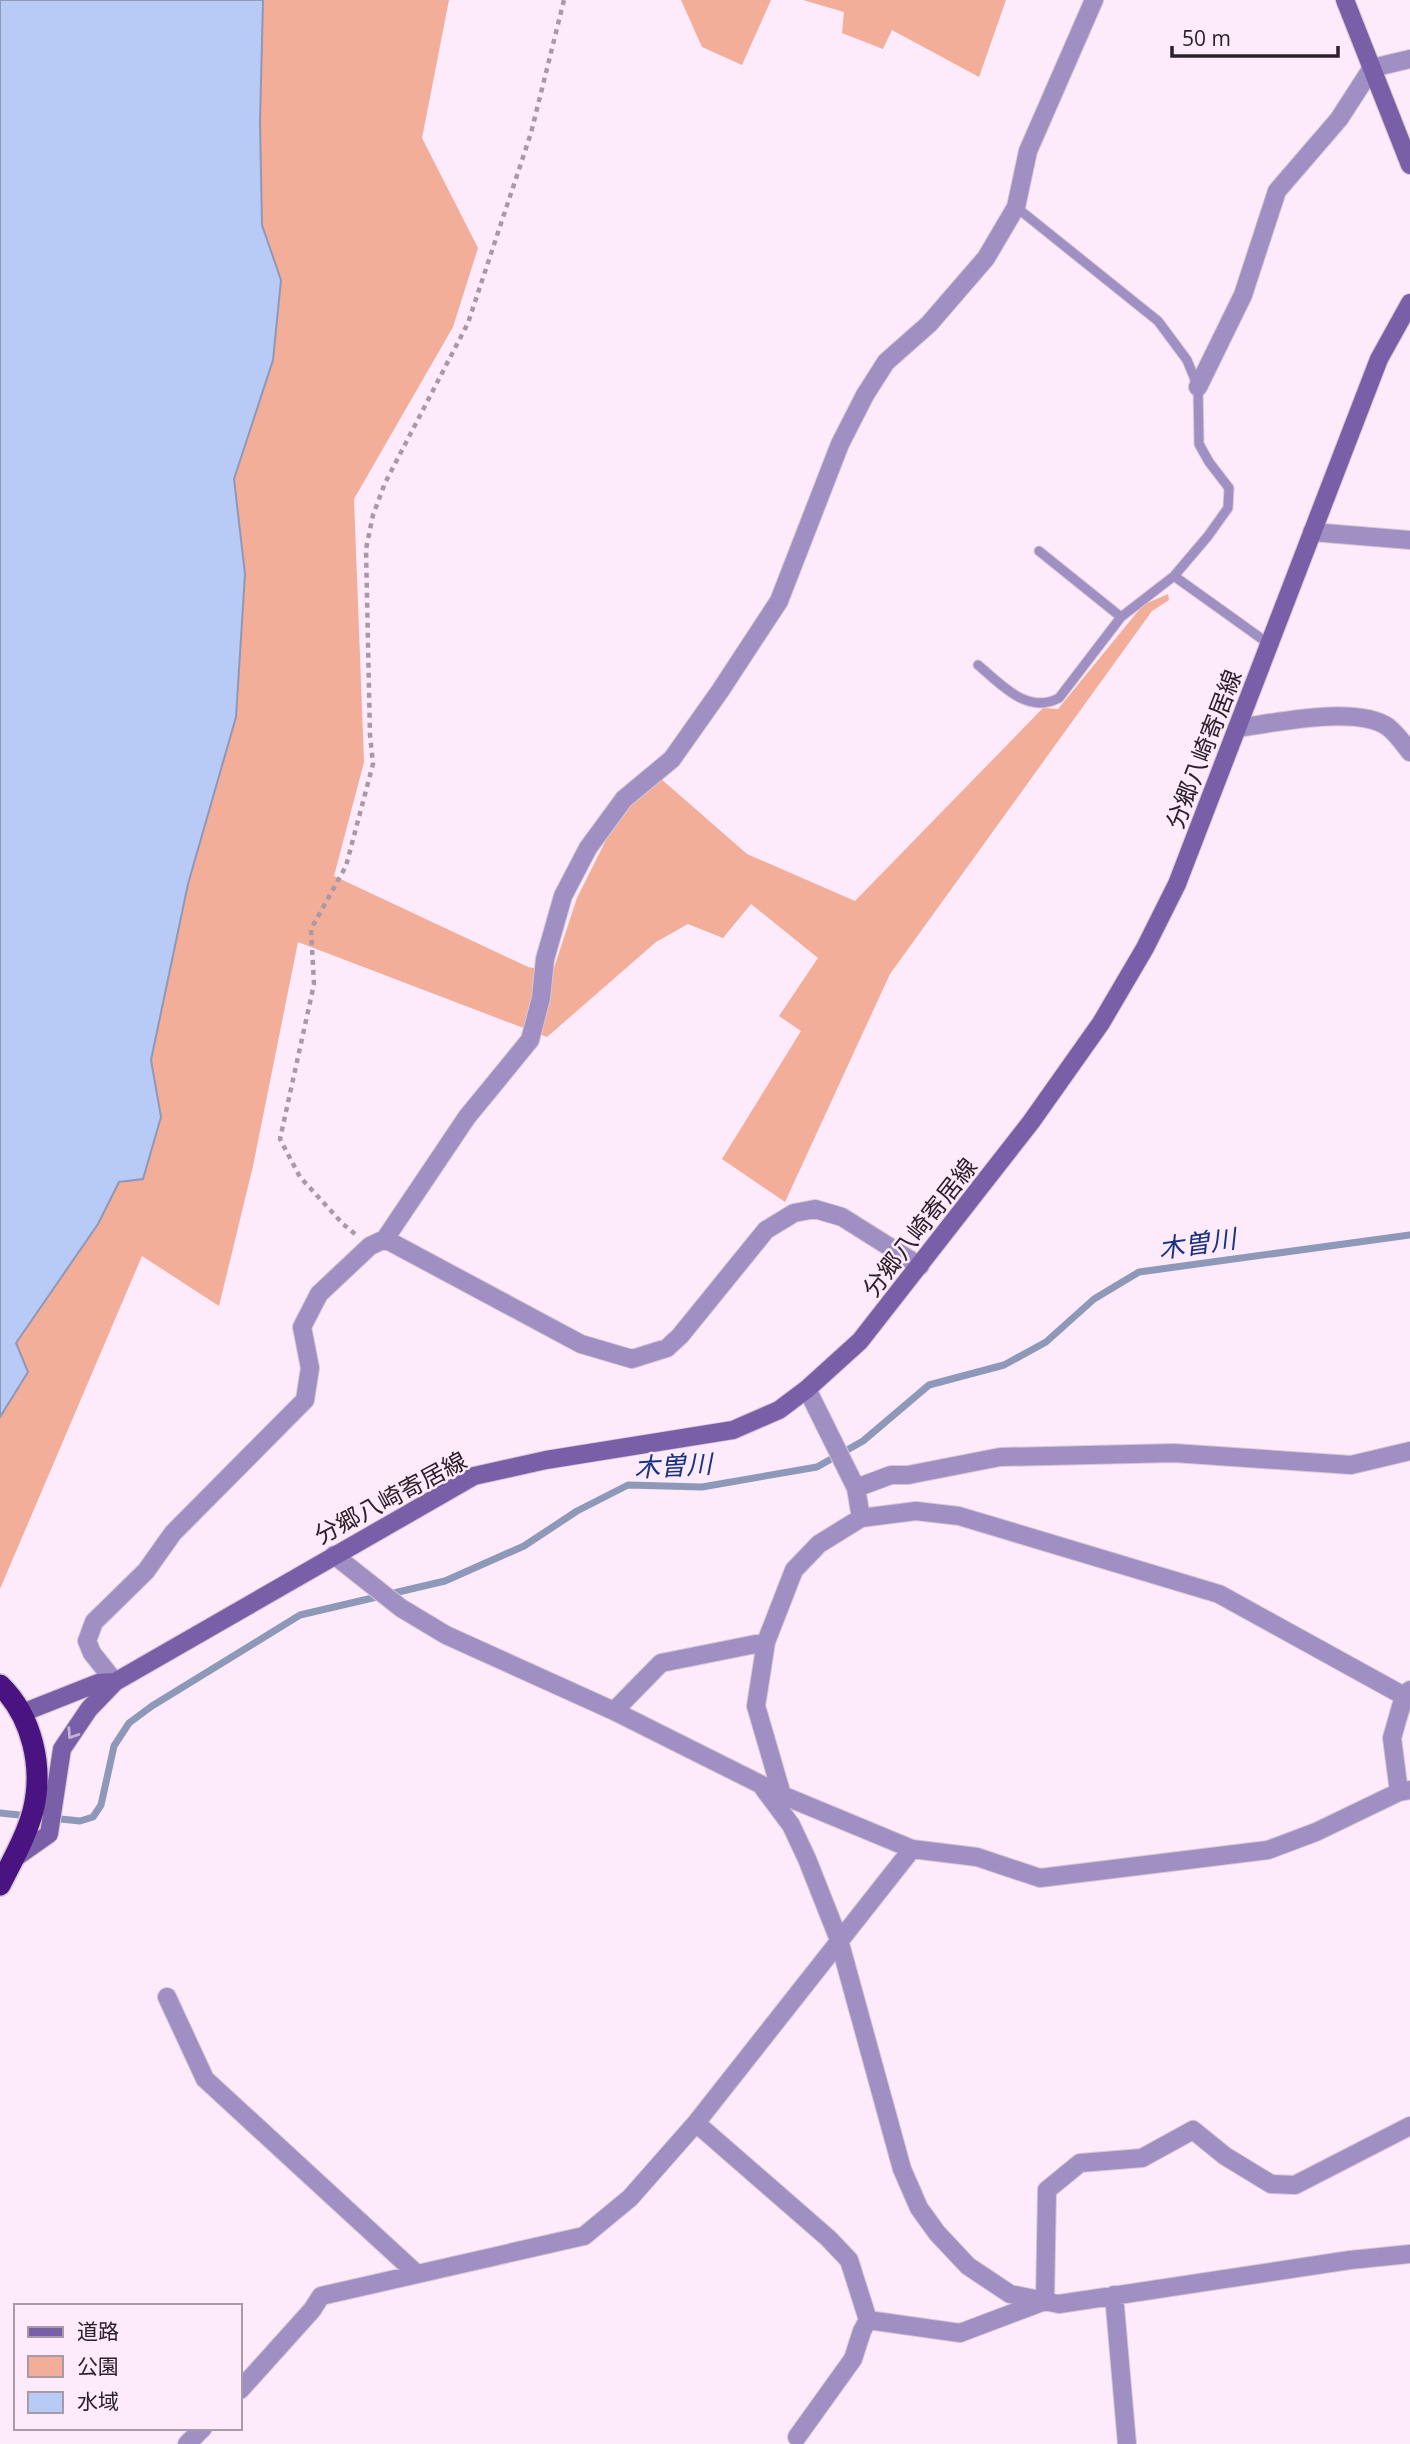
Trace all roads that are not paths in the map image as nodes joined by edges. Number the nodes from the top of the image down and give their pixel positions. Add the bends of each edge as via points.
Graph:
1 (1094, 0) edge
2 (1345, 0) edge
3 (1410, 58) edge
4 (1372, 68) junction
5 (1410, 165) edge
6 (1016, 207) junction
7 (1410, 303) edge
8 (1198, 387) junction
9 (1312, 532) junction
10 (1410, 540) edge
11 (1039, 551) dead end
12 (1174, 576) junction
13 (1121, 617) junction
14 (1270, 645) junction
15 (978, 665) dead end
16 (1237, 728) junction
17 (1410, 752) edge
18 (378, 1243) junction
19 (920, 1266) junction
20 (807, 1389) junction
21 (1410, 1451) edge
22 (852, 1480) junction
23 (861, 1518) junction
24 (334, 1555) junction
25 (766, 1642) junction
26 (115, 1682) junction
27 (0, 1685) edge
28 (1407, 1693) edge
29 (614, 1711) junction
30 (22, 1713) junction
31 (760, 1783) junction
32 (1405, 1791) edge
33 (782, 1796) junction
34 (45, 1803) junction
35 (912, 1849) junction
36 (13, 1859) junction
37 (0, 1885) edge
38 (839, 1940) junction
39 (167, 1997) dead end
40 (695, 2123) junction
41 (1410, 2126) edge
42 (1410, 2254) edge
43 (417, 2274) junction
44 (1114, 2295) junction
45 (1045, 2301) junction
46 (868, 2320) junction
47 (242, 2388) edge
48 (200, 2430) edge
49 (797, 2437) dead end
50 (187, 2444) edge
51 (1127, 2444) edge

1 - 6 street via 1028,151
2 - 4 main road
3 - 4 street
4 - 5 main road
4 - 8 street via 1339,119 1277,191 1242,295
6 - 8 lane via 1158,321 1187,360
6 - 18 street via 986,258 929,324 886,362 865,395 840,444 779,601 672,759 624,799 563,896 530,1040 467,1117
7 - 9 main road, 分郷八崎寄居線 via 1379,359
8 - 12 lane via 1199,444 1229,488 1228,508
9 - 10 street
9 - 14 main road, 分郷八崎寄居線
11 - 13 lane
12 - 13 lane
12 - 14 lane
13 - 15 lane via 1059,698 1048,704 1018,698
14 - 16 main road, 分郷八崎寄居線
16 - 17 street via 1369,718 1387,727
16 - 19 main road, 分郷八崎寄居線 via 1177,884 1114,1002 1031,1122
18 - 19 street via 580,1344 632,1359 667,1348 766,1230 794,1213 815,1209 842,1217
18 - 26 street via 319,1294 302,1327 310,1368 305,1400 94,1622 87,1642
19 - 20 main road, 分郷八崎寄居線 via 860,1341
20 - 22 street
20 - 24 main road, 分郷八崎寄居線 via 779,1410 733,1430 474,1476
21 - 22 street via 1351,1465 1174,1453 1000,1457 908,1475
22 - 23 street
23 - 25 street via 819,1544 794,1570
23 - 28 street via 915,1511 959,1516 1219,1594
24 - 26 main road, 分郷八崎寄居線
24 - 29 street via 401,1608 446,1634
25 - 29 street via 661,1663
25 - 33 street via 757,1706
26 - 30 main road, 分郷八崎寄居線 via 97,1683
26 -> 34 main road via 89,1709 62,1749
27 - 30 highway
28 - 32 street via 1392,1738
29 - 31 street
30 - 34 highway
31 - 33 street
31 - 38 street via 791,1825
32 - 35 street via 1268,1850 1040,1878 977,1857
33 - 35 street
34 - 36 highway
34 - 36 main road via 49,1834
35 - 38 street
36 - 37 highway
38 - 40 street
38 - 45 street via 902,2169 919,2208 968,2266 1010,2294
39 - 43 street via 205,2079
40 - 43 street via 630,2198 584,2236
40 - 46 street via 849,2259
41 - 45 street via 1295,2185 1271,2185 1193,2130 1142,2158 1080,2163 1047,2190
42 - 44 street
43 - 47 street via 321,2296
44 - 45 street via 1059,2304
44 - 51 street
45 - 46 street via 960,2333
46 - 49 street via 853,2359
48 - 50 street

